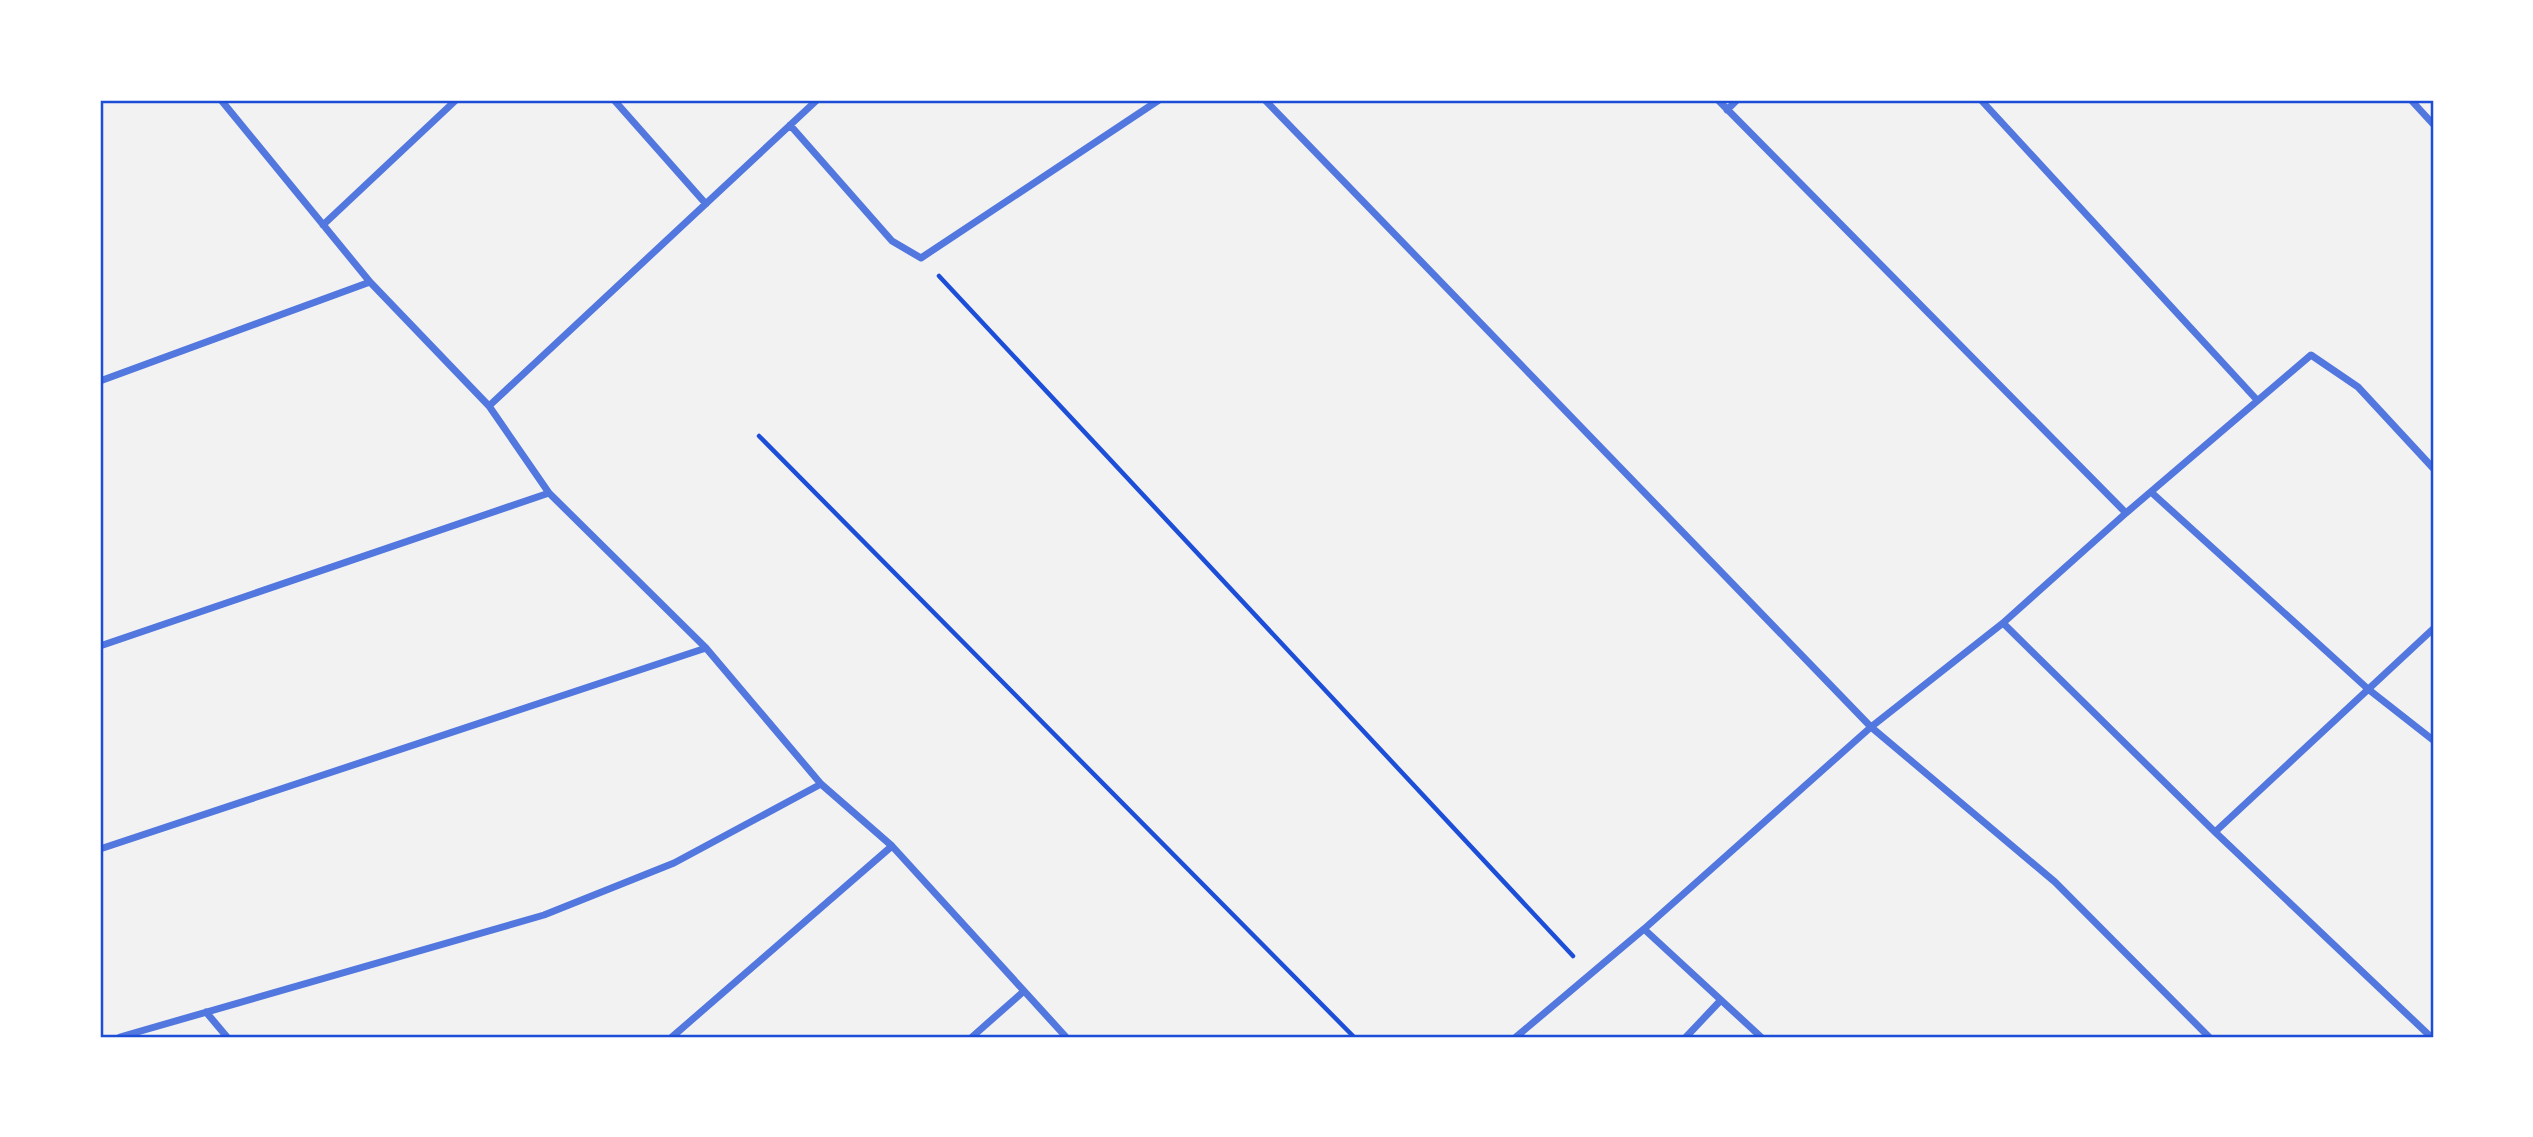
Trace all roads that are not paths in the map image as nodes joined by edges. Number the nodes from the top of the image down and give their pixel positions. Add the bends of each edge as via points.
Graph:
1 (221, 100) edge
2 (456, 100) edge
3 (614, 100) edge
4 (817, 100) edge
5 (1159, 100) edge
6 (1265, 100) edge
7 (1718, 100) edge
8 (1737, 100) edge
9 (1981, 100) edge
10 (2411, 100) edge
11 (1727, 110) junction
12 (2433, 124) edge
13 (790, 125) junction
14 (706, 204) junction
15 (323, 225) junction
16 (370, 282) junction
17 (100, 381) edge
18 (2257, 400) junction
19 (489, 407) junction
20 (2433, 468) edge
21 (549, 492) junction
22 (2151, 492) junction
23 (2126, 513) junction
24 (2003, 623) junction
25 (2433, 629) edge
26 (100, 646) edge
27 (706, 648) junction
28 (2368, 689) junction
29 (1871, 727) junction
30 (2433, 740) edge
31 (821, 785) junction
32 (2215, 832) junction
33 (892, 846) junction
34 (100, 849) edge
35 (1644, 929) junction
36 (1024, 990) junction
37 (1721, 1000) junction
38 (206, 1012) junction
39 (120, 1037) edge
40 (227, 1037) edge
41 (672, 1037) edge
42 (972, 1037) edge
43 (1066, 1037) edge
44 (1516, 1037) edge
45 (1686, 1037) edge
46 (1760, 1037) edge
47 (2209, 1037) edge
48 (2431, 1037) edge

1 - 15 street
2 - 15 street
3 - 14 street
4 - 13 street
5 - 13 street via 921,258 892,241
6 - 29 street
7 - 11 street
8 - 11 street
9 - 18 street
10 - 12 street
11 - 23 street
13 - 14 street
14 - 19 street
15 - 16 street
16 - 17 street
16 - 19 street
18 - 20 street via 2311,355 2358,387
18 - 22 street
19 - 21 street
21 - 26 street
21 - 27 street
22 - 23 street
22 - 28 street
23 - 24 street
24 - 29 street
24 - 32 street
25 - 28 street
27 - 31 street
27 - 34 street
28 - 30 street
28 - 32 street
29 - 35 street
29 - 47 street via 2055,882
31 - 33 street
31 - 38 street via 674,863 544,915
32 - 48 street
33 - 36 street
33 - 41 street
35 - 37 street
35 - 44 street
36 - 42 street
36 - 43 street
37 - 45 street
37 - 46 street
38 - 39 street
38 - 40 street

